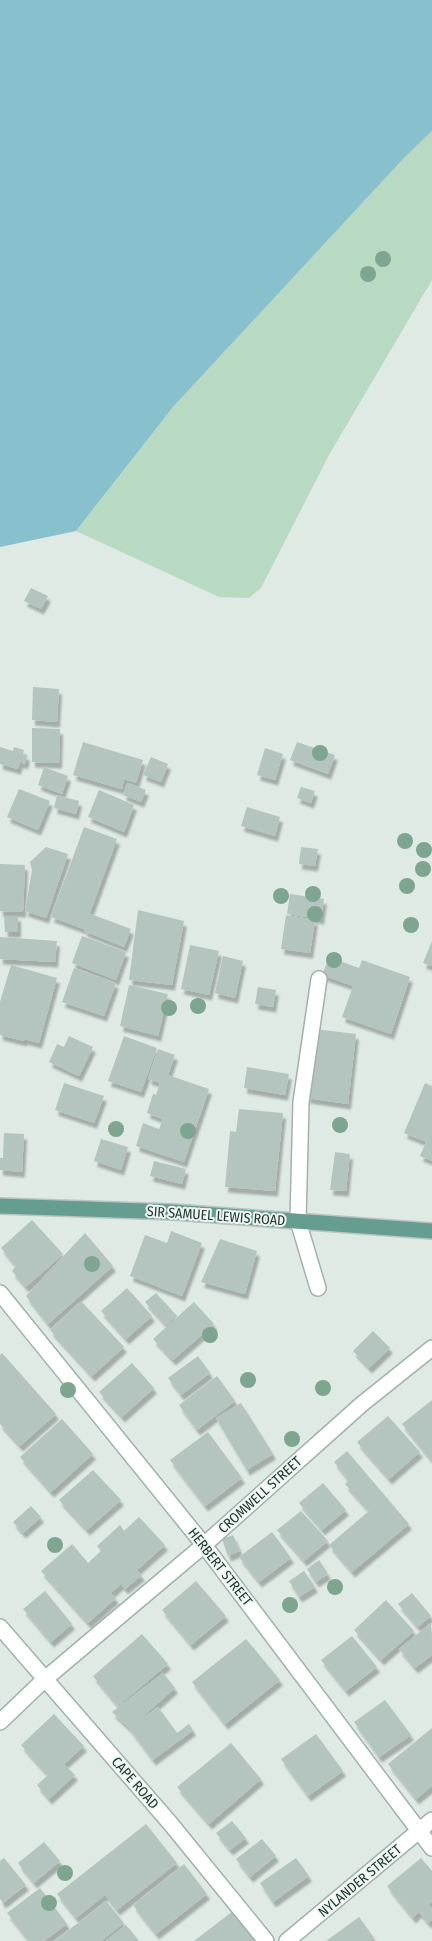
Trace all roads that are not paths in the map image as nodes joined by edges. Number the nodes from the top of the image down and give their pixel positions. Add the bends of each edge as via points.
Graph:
1 (319, 979) dead end
2 (0, 1206) edge
3 (298, 1221) junction
4 (432, 1231) edge
5 (318, 1288) dead end
6 (0, 1293) edge
7 (432, 1348) edge
8 (204, 1546) junction
9 (0, 1627) edge
10 (45, 1679) junction
11 (0, 1722) edge
12 (432, 1820) edge
13 (419, 1831) junction
14 (432, 1848) edge
15 (266, 1941) edge
16 (287, 1941) edge

1 - 3 street via 301,1102
2 - 3 main road, SIR SAMUEL LEWIS ROAD via 95,1208
3 - 4 main road, SIR SAMUEL LEWIS ROAD
3 - 5 street
6 - 8 street, HERBERT STREET
7 - 8 street, CROMWELL STREET via 362,1404
8 - 10 street, CROMWELL STREET
8 - 13 street, HERBERT STREET
9 - 10 street, CAPE ROAD
10 - 11 street, CROMWELL STREET
10 - 15 street, CAPE ROAD via 170,1823
12 - 13 street, NYLANDER STREET
13 - 14 street, HERBERT STREET
13 - 16 street, NYLANDER STREET

